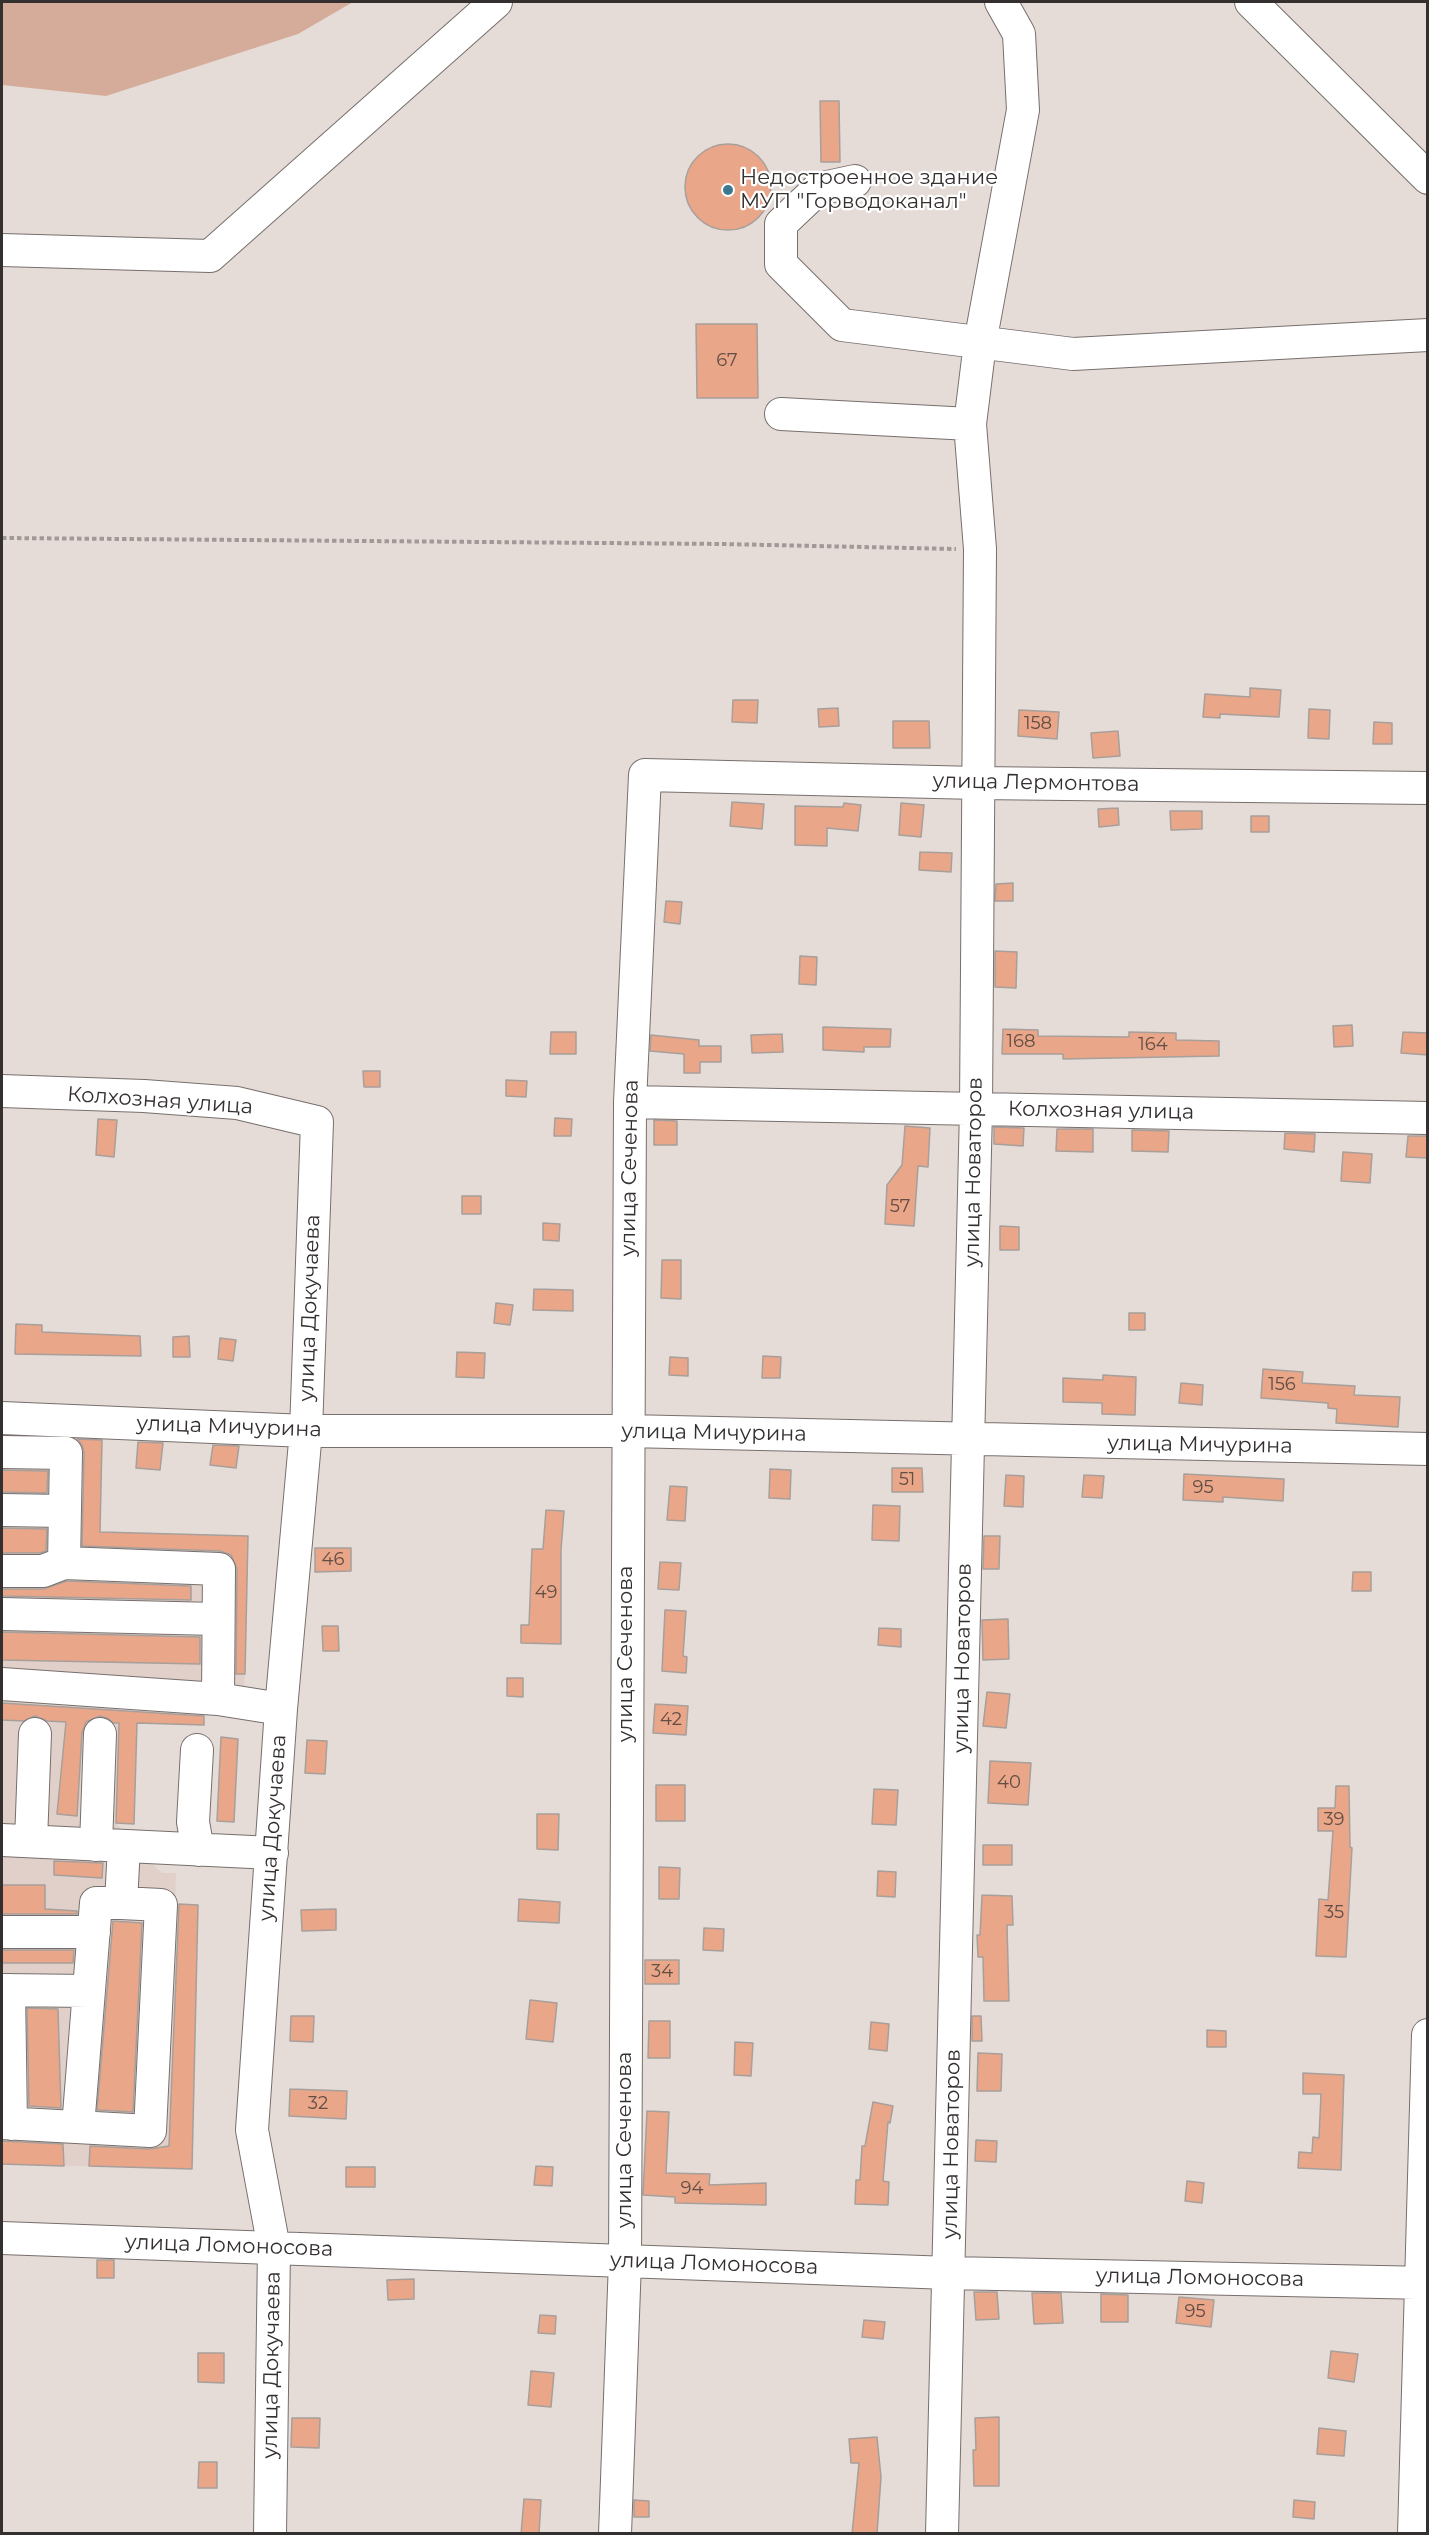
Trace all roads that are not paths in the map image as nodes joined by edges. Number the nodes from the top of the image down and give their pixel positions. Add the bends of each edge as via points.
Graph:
1 (496, 2) edge
2 (1001, 2) edge
3 (1251, 2) edge
4 (1428, 178) edge
5 (855, 181) dead end
6 (2, 250) edge
7 (1428, 335) edge
8 (980, 344) junction
9 (781, 414) dead end
10 (970, 424) junction
11 (645, 775) joint
12 (977, 783) junction
13 (1428, 789) edge
14 (2, 1091) edge
15 (630, 1102) junction
16 (976, 1109) junction
17 (1428, 1118) edge
18 (317, 1122) joint
19 (2, 1418) edge
20 (306, 1431) junction
21 (627, 1431) junction
22 (968, 1440) junction
23 (1428, 1449) edge
24 (2, 1452) edge
25 (2, 1510) edge
26 (65, 1511) junction
27 (64, 1563) junction
28 (2, 1571) edge
29 (2, 1614) edge
30 (218, 1619) junction
31 (2, 1684) edge
32 (218, 1699) junction
33 (281, 1709) junction
34 (35, 1734) dead end
35 (100, 1734) dead end
36 (196, 1750) dead end
37 (16, 1841) edge
38 (110, 1845) junction
39 (198, 1850) junction
40 (272, 1854) junction
41 (121, 1903) junction
42 (2, 1932) edge
43 (94, 1932) junction
44 (5, 1990) edge
45 (89, 1991) junction
46 (1428, 2035) edge
47 (6, 2123) edge
48 (78, 2127) junction
49 (2, 2238) edge
50 (274, 2248) junction
51 (625, 2261) junction
52 (949, 2272) junction
53 (1424, 2283) edge
54 (270, 2534) edge
55 (615, 2534) edge
56 (942, 2534) edge
57 (1414, 2534) edge

1 - 6 street via 210,256
2 - 8 street, улица Новаторов via 1018,34 1023,110
3 - 4 street
5 - 8 street via 818,189 781,224 781,264 842,325
7 - 8 street via 1073,354
8 - 10 street, улица Новаторов
9 - 10 street
10 - 12 street, улица Новаторов via 980,549
11 - 12 street, улица Лермонтова
11 - 15 street, улица Сеченова
12 - 13 street, улица Лермонтова
12 - 16 street, улица Новаторов
14 - 18 street, Колхозная улица via 237,1103
15 - 16 street, Колхозная улица
15 - 21 street, улица Сеченова
16 - 17 street, Колхозная улица
16 - 22 street, улица Новаторов
18 - 20 street, улица Докучаева
19 - 20 street, улица Мичурина
20 - 21 street, улица Мичурина
20 - 33 street, улица Докучаева
21 - 22 street, улица Мичурина
21 - 51 street, улица Сеченова
22 - 23 street, улица Мичурина
22 - 52 street, улица Новаторов
24 - 26 street via 66,1453
25 - 26 street
26 - 27 street
27 - 28 street via 43,1571
27 - 30 street via 219,1569
29 - 30 street
30 - 32 street
31 - 32 street
32 - 33 street
33 - 40 street, улица Докучаева
34 - 37 street
35 - 38 street
36 - 39 street via 193,1822
37 - 38 street
38 - 39 street
38 - 41 street
39 - 40 street
40 - 50 street, улица Докучаева via 252,2130
41 - 43 street via 96,1903
41 - 48 street via 161,1905 150,2131
42 - 43 street
43 - 45 street
44 - 45 street
44 - 47 street
45 - 48 street
46 - 53 street
47 - 48 street
49 - 50 street, улица Ломоносова
50 - 51 street, улица Ломоносова
50 - 54 street, улица Докучаева
51 - 52 street, улица Ломоносова
51 - 55 street, улица Сеченова
52 - 53 street, улица Ломоносова
52 - 56 street, улица Новаторов
53 - 57 street

